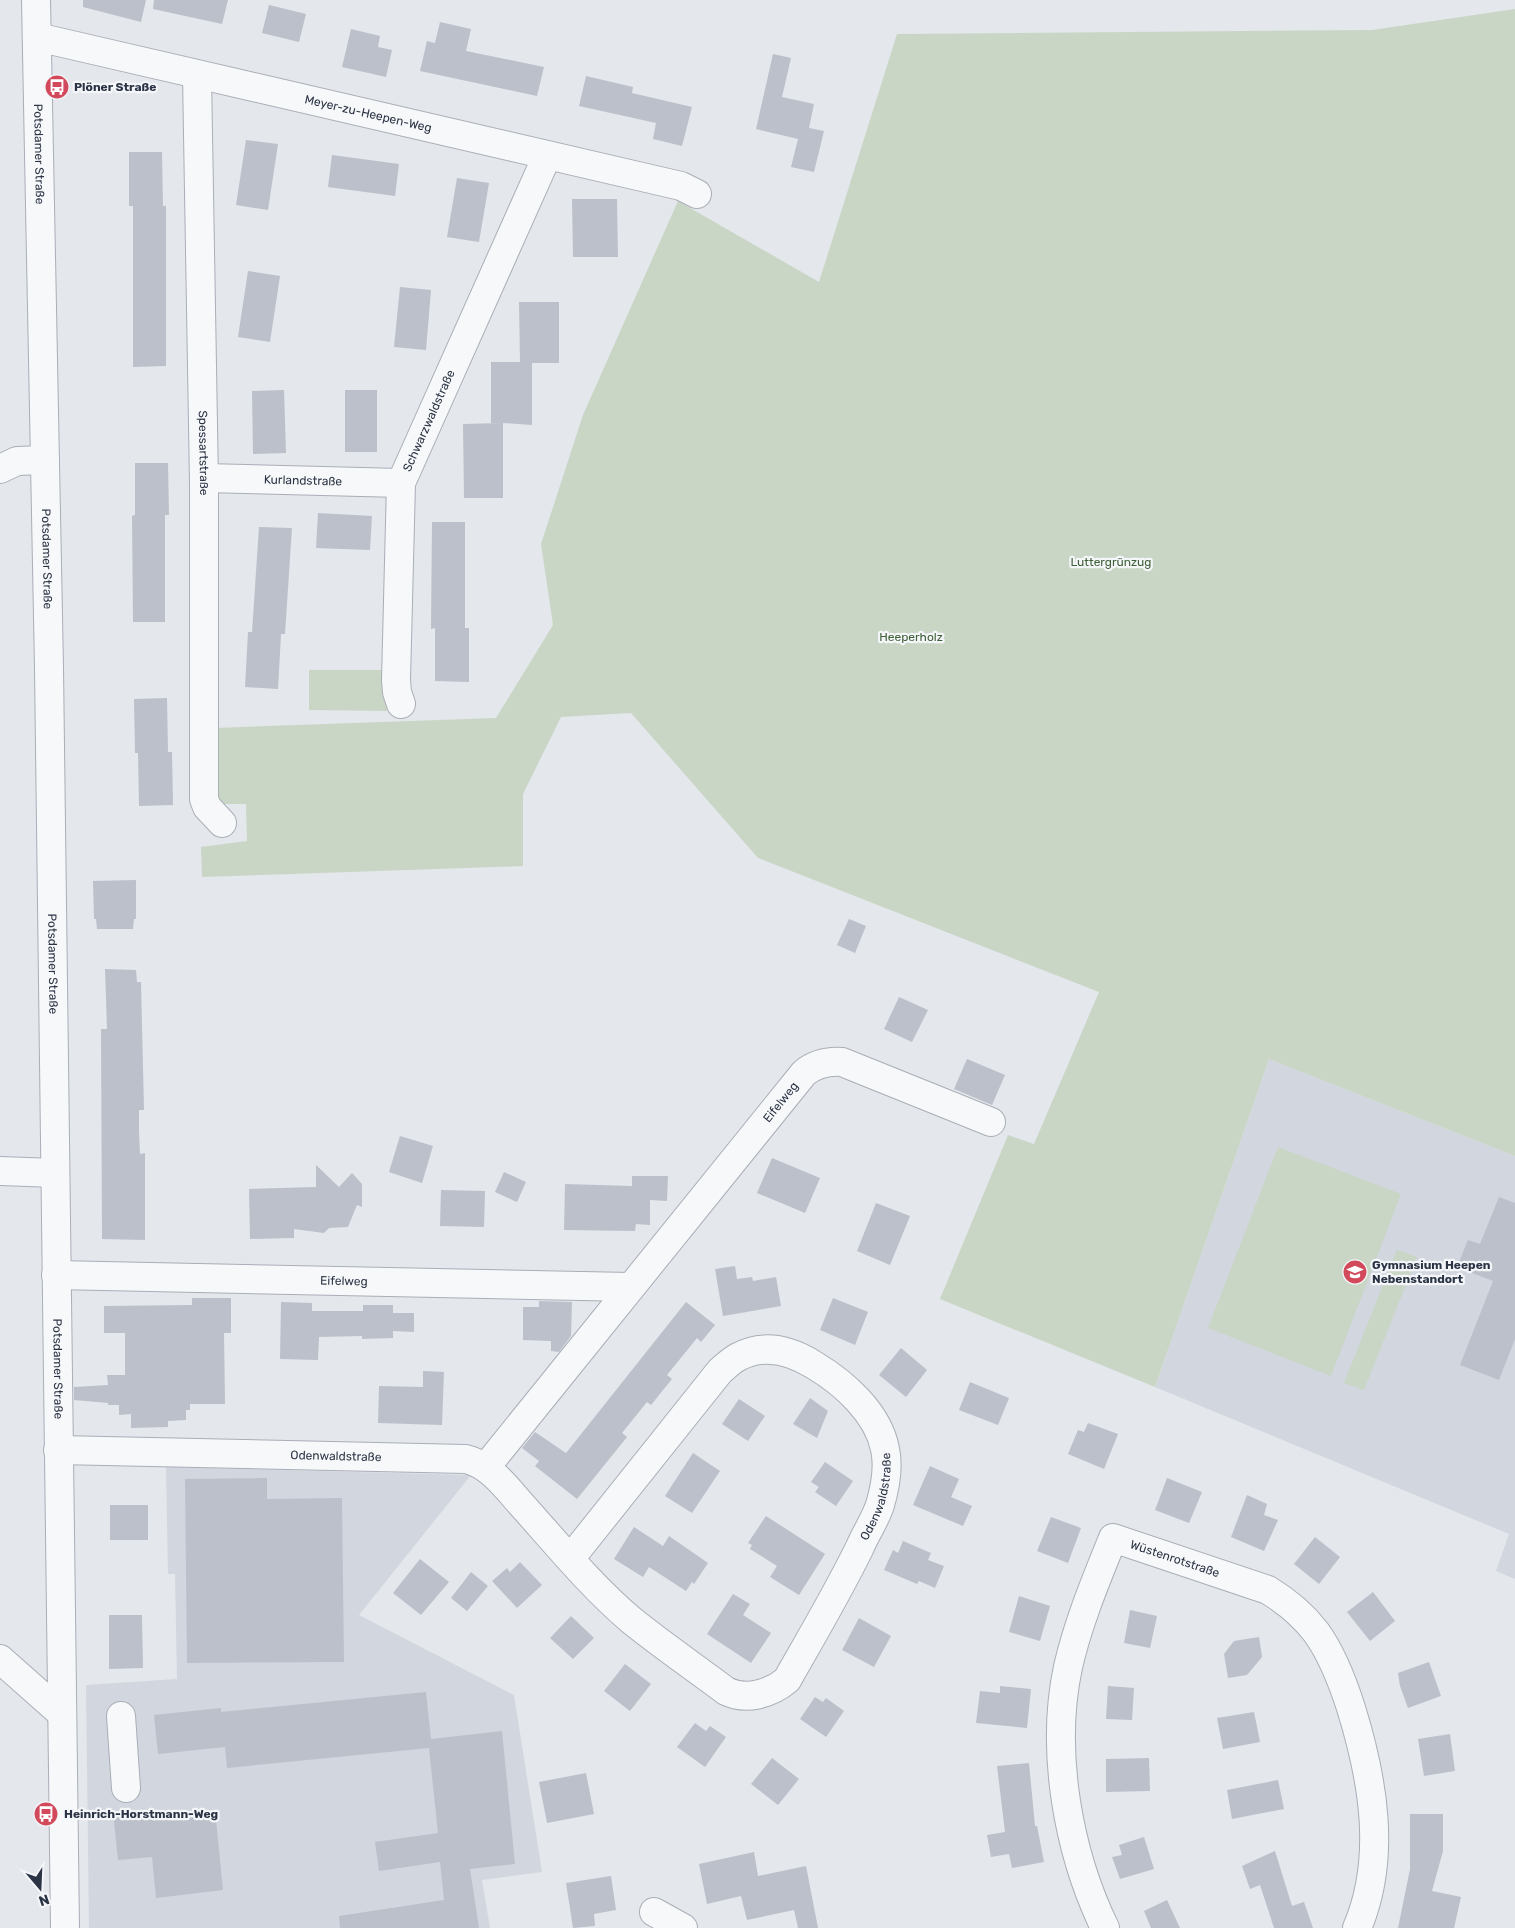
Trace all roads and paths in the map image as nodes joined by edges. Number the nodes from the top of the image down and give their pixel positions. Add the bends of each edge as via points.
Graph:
1 (36, 0) edge
2 (37, 37) junction
3 (197, 75) junction
4 (547, 156) junction
5 (697, 194) dead end
6 (44, 460) junction
7 (0, 468) edge
8 (204, 478) junction
9 (401, 484) junction
10 (401, 704) dead end
11 (222, 824) dead end
12 (991, 1122) dead end
13 (0, 1171) edge
14 (55, 1173) junction
15 (56, 1275) junction
16 (630, 1287) junction
17 (58, 1450) junction
18 (486, 1467) junction
19 (570, 1558) junction
20 (0, 1659) edge
21 (61, 1713) junction
22 (121, 1716) dead end
23 (126, 1788) dead end
24 (654, 1912) dead end
25 (65, 1928) edge
26 (684, 1928) edge
27 (1105, 1928) edge
28 (1357, 1928) edge

1 - 2 street, Potsdamer Straße
2 - 3 street, Meyer-zu-Heepen-Weg
2 - 6 street, Potsdamer Straße
3 - 4 street, Meyer-zu-Heepen-Weg
3 - 8 street, Spessartstraße
4 - 5 street, Meyer-zu-Heepen-Weg via 681,186
4 - 9 street, Schwarzwaldstraße
6 - 7 street via 17,461
6 - 14 street, Potsdamer Straße
8 - 9 street, Kurlandstraße
8 - 11 street, Spessartstraße via 204,799 206,807
9 - 10 street, Schwarzwaldstraße via 396,680
12 - 16 street, Eifelweg via 842,1062 819,1064 804,1073
13 - 14 street
14 - 15 street, Potsdamer Straße
15 - 16 street, Eifelweg
15 - 17 street, Potsdamer Straße
16 - 18 street, Eifelweg
17 - 18 street, Odenwaldstraße via 466,1459
17 - 21 street, Potsdamer Straße
18 - 19 street, Odenwaldstraße
19 - 19 street, Odenwaldstraße via 630,1619 726,1691 746,1696 776,1688 787,1680 842,1584 880,1506 887,1466 880,1433 870,1414 853,1395 830,1374 805,1359 771,1349 738,1357 720,1371
20 - 21 street
21 - 25 street, Potsdamer Straße
22 - 23 street
24 - 26 street
27 - 28 street, Wüstenrotstraße via 1081,1866 1068,1813 1062,1761 1062,1714 1077,1634 1113,1538 1268,1590 1285,1601 1317,1633 1344,1687 1373,1806 1374,1859 1370,1886

